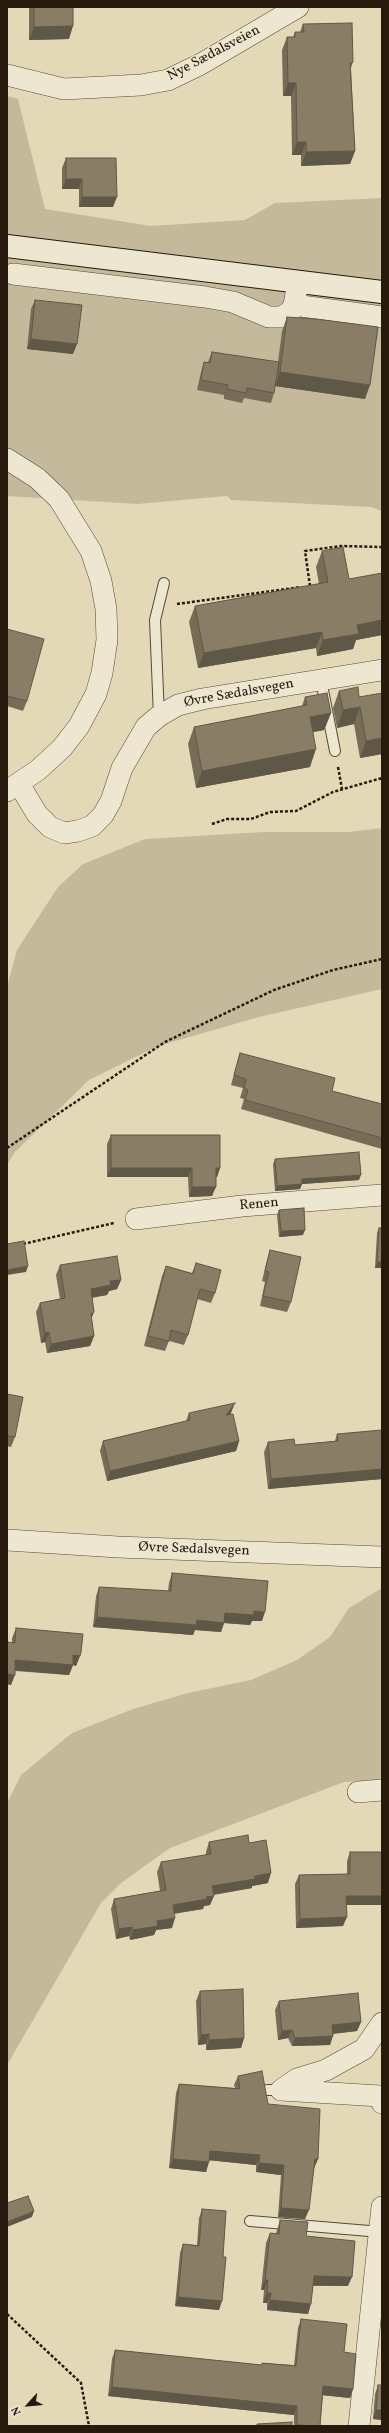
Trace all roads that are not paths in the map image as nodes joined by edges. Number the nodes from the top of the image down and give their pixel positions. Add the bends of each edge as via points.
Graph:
1 (298, 7) edge
2 (7, 75) edge
3 (7, 246) edge
4 (13, 274) dead end
5 (298, 282) junction
6 (382, 292) edge
7 (294, 305) junction
8 (382, 317) edge
9 (7, 459) edge
10 (164, 583) dead end
11 (382, 670) edge
12 (321, 680) junction
13 (159, 716) junction
14 (335, 751) dead end
15 (13, 788) edge
16 (382, 1195) edge
17 (136, 1218) road end
18 (7, 1540) edge
19 (382, 1557) edge
20 (382, 1790) edge
21 (358, 1792) dead end
22 (382, 2023) edge
23 (382, 2103) edge
24 (382, 2207) edge
25 (250, 2221) dead end
26 (380, 2232) junction
27 (358, 2426) edge

1 - 2 street, Nye Sædalsveien via 201,64 168,80 141,86 64,89
3 - 5 main road
4 - 7 street via 205,297 233,302 269,316 281,317 290,312
5 - 6 main road
5 - 7 street
7 - 8 street
9 - 15 street, Øvre Sædalsvegen via 37,478 60,499 75,521 91,551 101,581 106,609 107,640 96,694 79,726 62,748
10 - 13 lane via 155,620
11 - 12 street, Øvre Sædalsvegen
12 - 13 street, Øvre Sædalsvegen via 202,699 178,705
12 - 14 lane
13 - 15 street, Øvre Sædalsvegen via 146,727 134,746 122,768 111,801 103,815 92,826 64,832 50,827
16 - 17 street, Renen via 242,1206
18 - 19 street, Øvre Sædalsvegen
20 - 21 street
22 - 23 street via 364,2049 326,2070 274,2090 380,2096
24 - 26 street
25 - 26 lane
26 - 27 street

